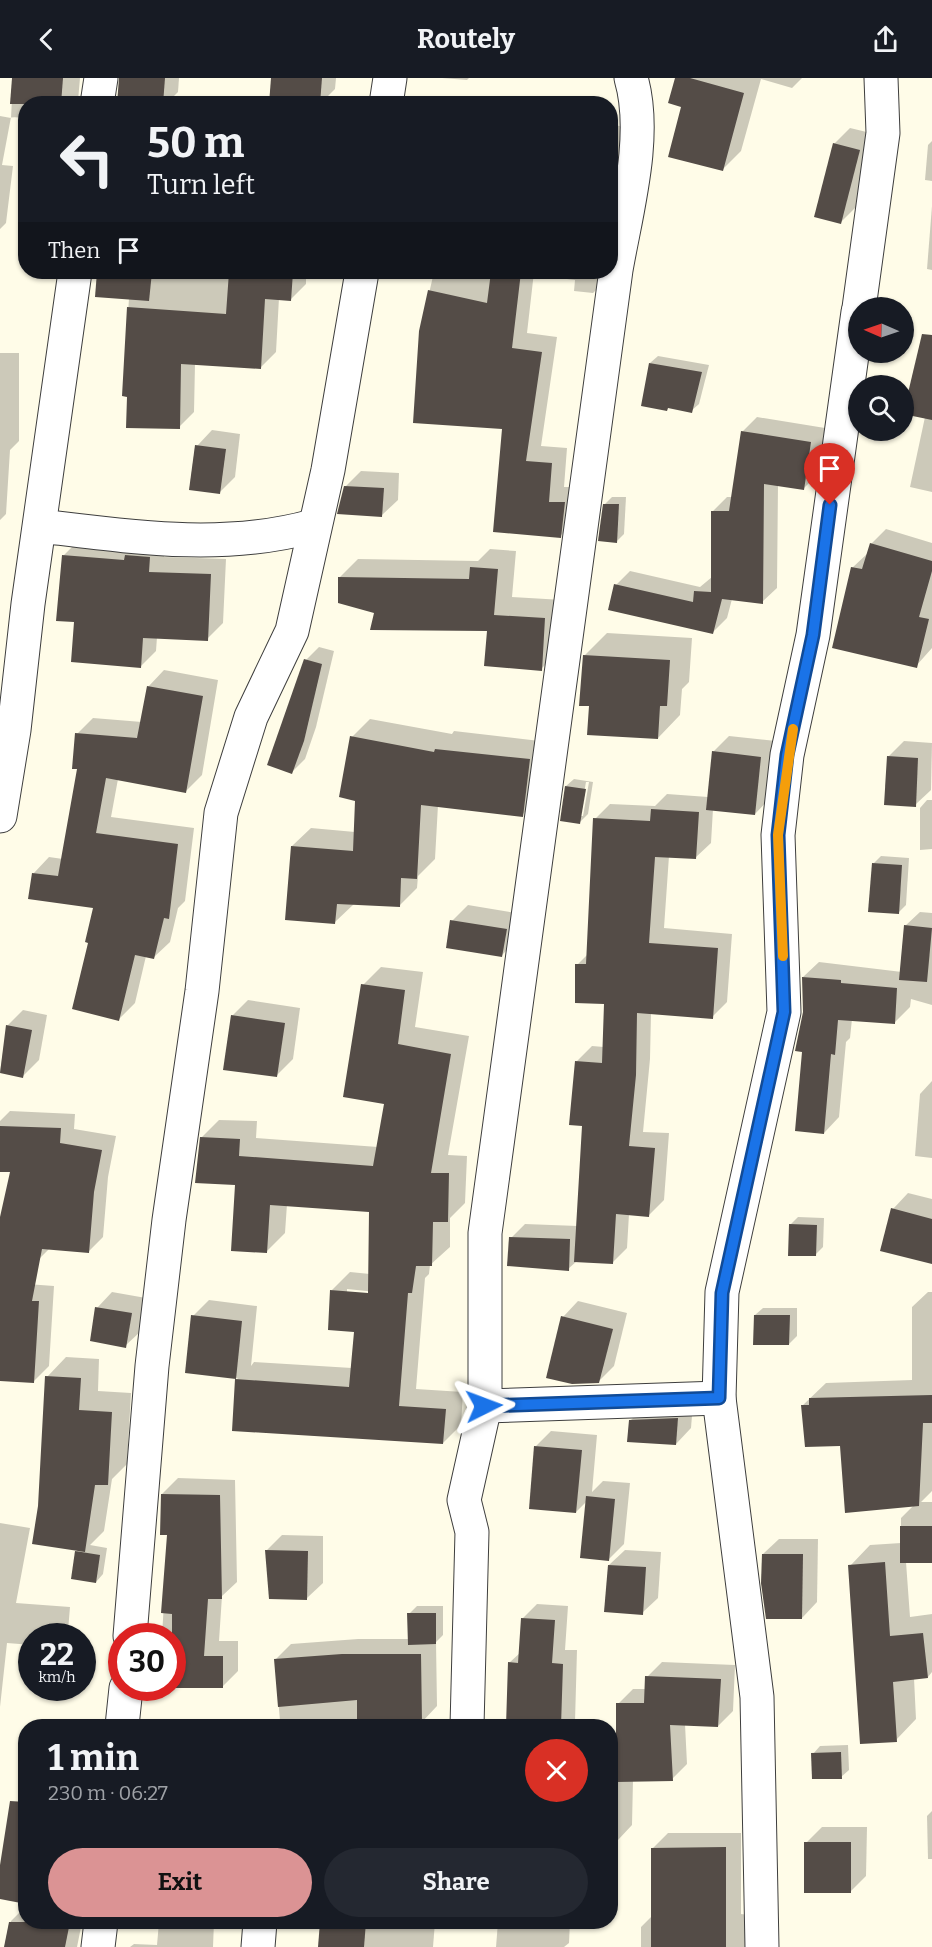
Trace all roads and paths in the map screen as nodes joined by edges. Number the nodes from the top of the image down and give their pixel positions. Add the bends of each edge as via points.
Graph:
1 (101, 78) edge
2 (390, 78) edge
3 (631, 78) edge
4 (881, 78) edge
5 (99, 96) edge
6 (387, 96) edge
7 (618, 259) edge
8 (74, 279) edge
9 (361, 279) edge
10 (615, 279) edge
11 (860, 297) edge
12 (851, 363) edge
13 (40, 526) junction
14 (313, 526) junction
15 (0, 816) edge
16 (719, 1398) junction
17 (484, 1406) junction
18 (131, 1623) edge
19 (125, 1701) edge
20 (123, 1719) edge
21 (467, 1719) edge
22 (100, 1929) edge
23 (259, 1929) edge
24 (98, 1947) edge
25 (258, 1947) edge
26 (762, 1947) edge

1 - 5 street
2 - 6 street
3 - 7 street via 636,94 636,156
4 - 11 street via 883,134
8 - 13 street
9 - 14 street via 328,470
10 - 17 street via 485,1233
12 - 16 street via 813,635 787,755 780,824 784,1012 722,1293
13 - 14 street via 141,538 231,541 277,536
13 - 15 street
14 - 18 street via 292,631 251,717 221,813 202,991 156,1333
16 - 17 street
16 - 26 street via 757,1697
17 - 21 street via 464,1500 472,1532
19 - 20 street
22 - 24 street
23 - 25 street

